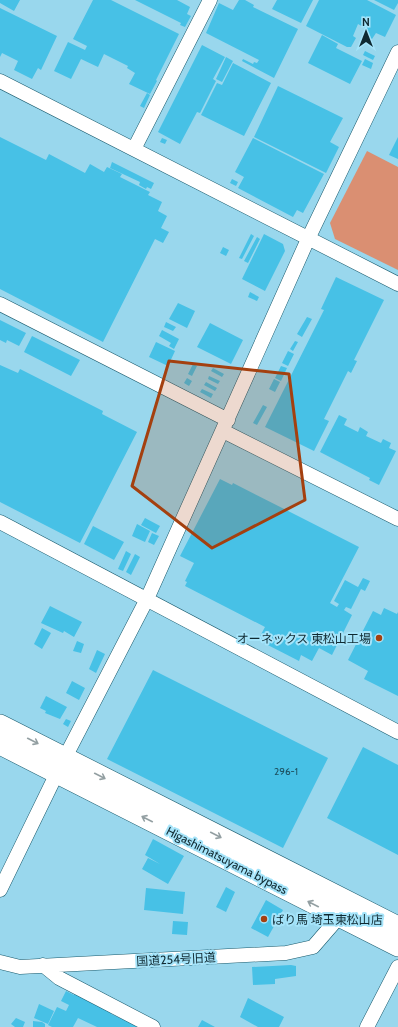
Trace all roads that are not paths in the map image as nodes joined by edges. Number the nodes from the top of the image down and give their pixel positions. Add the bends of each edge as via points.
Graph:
1 (210, 0) edge
2 (398, 52) edge
3 (0, 81) edge
4 (134, 149) junction
5 (308, 239) junction
6 (398, 284) edge
7 (0, 304) edge
8 (225, 425) junction
9 (398, 519) edge
10 (0, 522) edge
11 (146, 599) junction
12 (0, 725) edge
13 (398, 732) edge
14 (0, 744) edge
15 (61, 766) junction
16 (0, 890) edge
17 (339, 917) junction
18 (398, 928) edge
19 (398, 946) edge
20 (0, 962) edge
21 (43, 965) junction
22 (398, 966) edge
23 (153, 1027) edge
24 (367, 1027) edge

1 - 4 street
2 - 5 street
3 - 4 street
4 - 5 street
5 - 6 street
5 - 8 street
7 - 8 street
8 - 9 street
8 - 11 street
10 - 11 street
11 - 13 street
11 - 15 street
12 -> 15 highway
14 - 15 highway
15 - 16 street
17 -> 15 highway, Higashimatsuyama bypass
15 -> 18 highway, Higashimatsuyama bypass
17 - 19 highway, Higashimatsuyama bypass
17 - 21 street, 国道254号旧道 via 313,947 286,953
20 - 21 street, 国道254号旧道 via 20,967
21 - 23 street via 59,978
22 - 24 street

